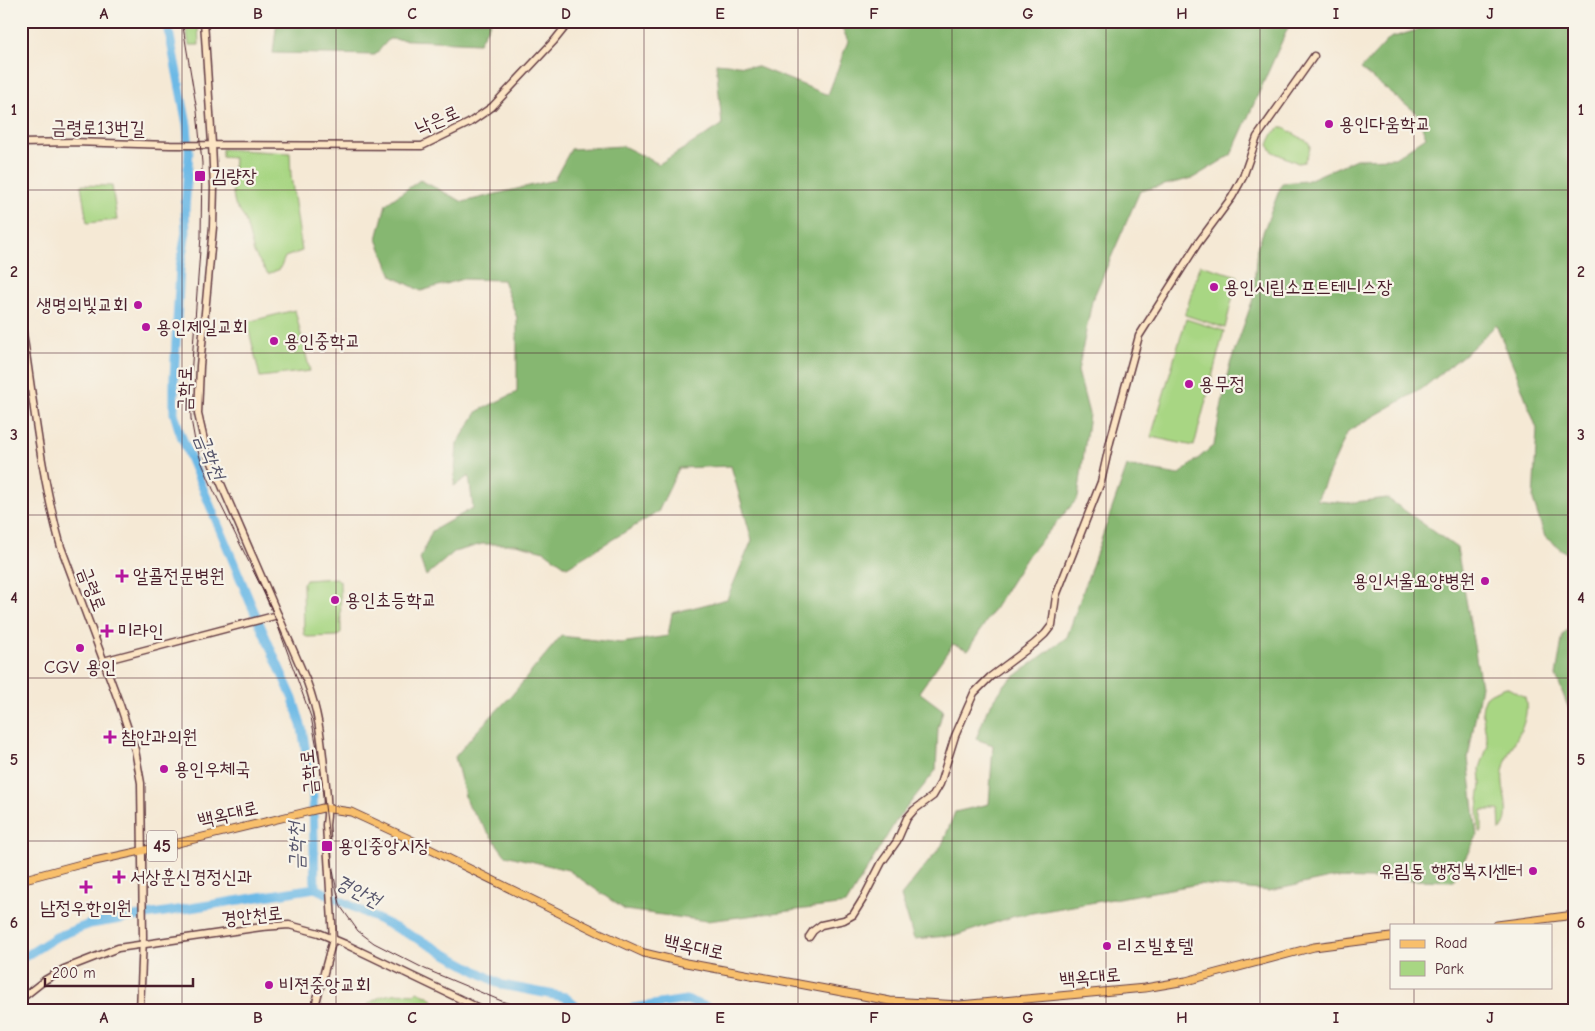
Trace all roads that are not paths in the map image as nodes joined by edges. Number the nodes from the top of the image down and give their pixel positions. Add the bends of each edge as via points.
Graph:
1 (204, 21) edge
2 (570, 21) edge
3 (1314, 56) dead end
4 (21, 143) edge
5 (212, 144) junction
6 (174, 145) joint
7 (21, 320) edge
8 (277, 615) junction
9 (103, 661) junction
10 (325, 809) junction
11 (141, 850) junction
12 (21, 880) edge
13 (1574, 915) edge
14 (1505, 924) edge
15 (809, 937) dead end
16 (1390, 937) edge
17 (333, 939) junction
18 (143, 944) junction
19 (21, 999) edge
20 (140, 1010) edge
21 (314, 1010) edge
22 (483, 1010) edge

1 - 5 main road, 금학로
2 - 5 main road, 낙은로 via 492,107 469,123 422,146
3 - 15 main road via 1257,137 1232,197 1198,243 1139,336 1101,482 1056,596 1052,625 974,693 954,736 940,784 933,796 907,818 897,841 852,915 821,925
4 - 6 main road, 금령로13번길
5 - 6 main road, 낙은로
5 - 8 main road, 금학로 via 214,227 198,414 206,450
7 - 9 main road, 금령로 via 53,521
8 - 9 main road
8 - 10 main road, 금학로 via 316,706 321,734
9 - 11 main road, 금령로 via 135,750 141,783
10 - 11 main road, 백옥대로 / 45
10 - 16 main road, 백옥대로 / 45 via 351,812 367,819 644,952 686,964 906,1003 960,1005 1145,988 1186,981 1314,947
10 - 17 main road, 금학로
11 - 12 main road, 백옥대로 / 45
11 - 18 main road, 금령로
13 - 14 main road
17 - 18 main road, 경안천로 via 296,927 278,925
17 - 21 main road
17 - 22 main road, 경안천로
18 - 19 main road, 경안천로 via 118,948 72,965
18 - 20 main road

